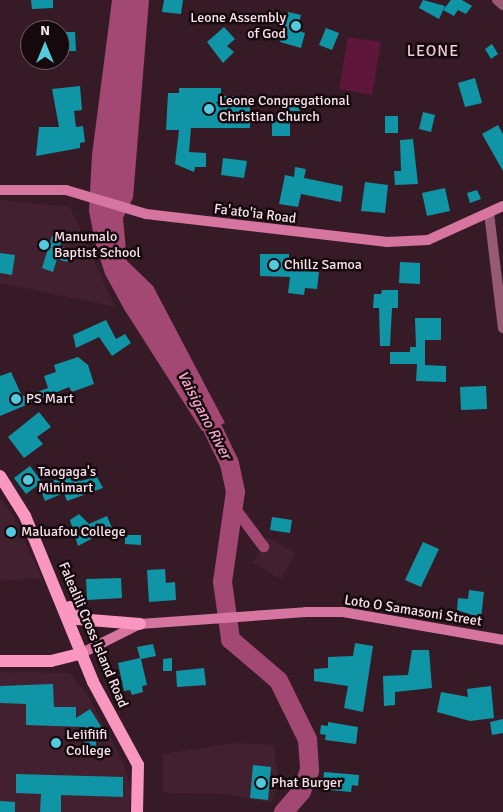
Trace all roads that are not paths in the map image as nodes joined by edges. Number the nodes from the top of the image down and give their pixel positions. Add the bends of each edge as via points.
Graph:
1 (0, 190) edge
2 (503, 206) edge
3 (489, 213) junction
4 (503, 328) edge
5 (0, 476) edge
6 (58, 588) junction
7 (140, 624) junction
8 (503, 640) edge
9 (82, 653) junction
10 (0, 662) edge
11 (137, 812) edge

1 - 3 main road, Fa'ato'ia Road via 73,192 140,212 387,242 428,240
2 - 3 main road, Fa'ato'ia Road
3 - 4 street
5 - 6 main road, Falealili Cross Island Road via 25,516
6 - 7 main road via 78,620
6 - 9 main road, Falealili Cross Island Road
7 - 8 main road, Loto O Samasoni Street via 344,612
7 - 9 main road
9 - 10 main road via 51,660
9 - 11 main road, Falealili Cross Island Road via 138,765

